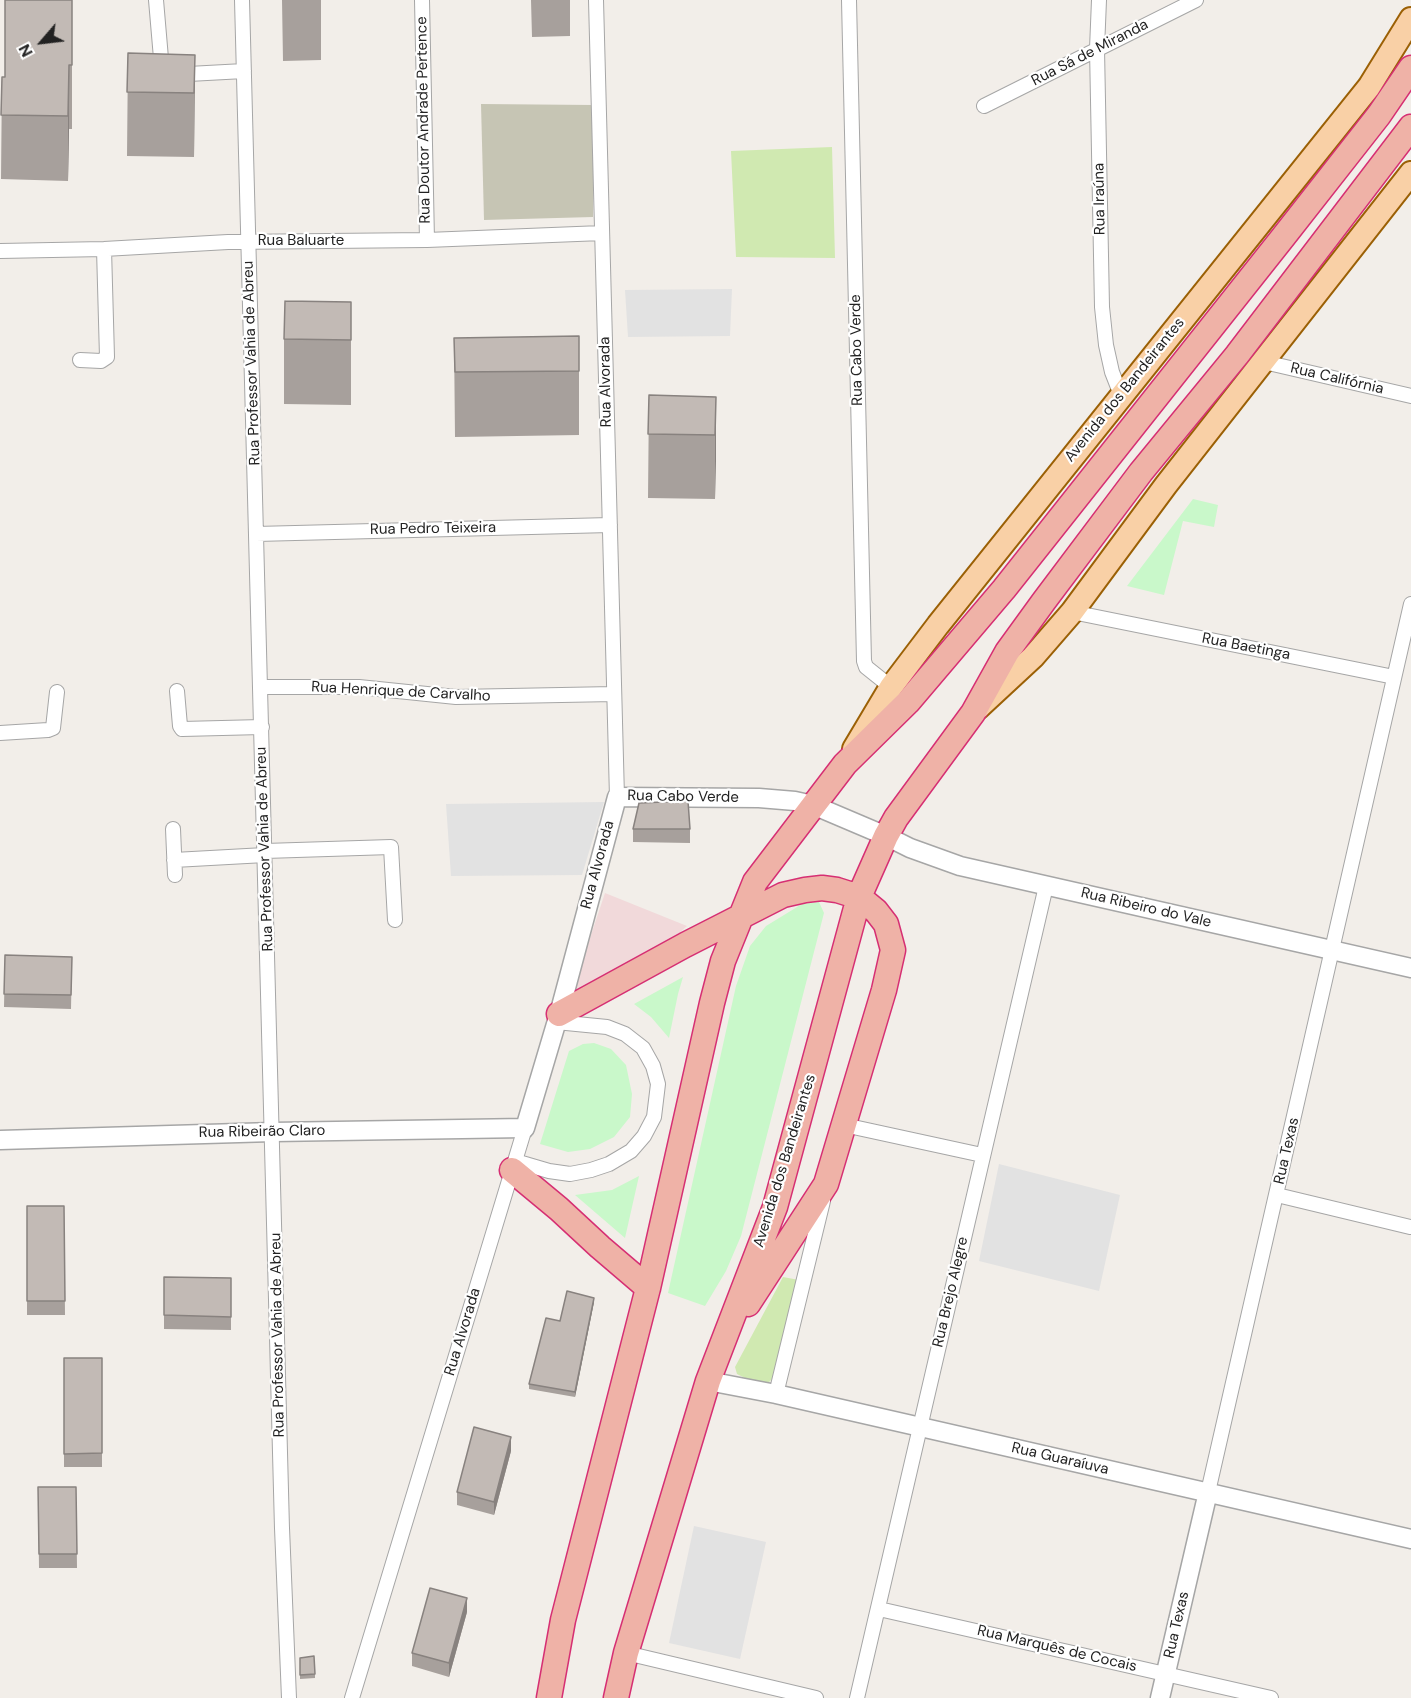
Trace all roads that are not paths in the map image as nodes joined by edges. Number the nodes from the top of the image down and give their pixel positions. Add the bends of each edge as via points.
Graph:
1 (156, 0) edge
2 (242, 0) edge
3 (422, 0) edge
4 (596, 0) edge
5 (849, 0) edge
6 (1099, 0) edge
7 (1196, 0) edge
8 (1411, 19) edge
9 (1097, 49) junction
10 (1411, 68) edge
11 (244, 71) junction
12 (984, 106) dead end
13 (1411, 127) edge
14 (1411, 173) edge
15 (602, 233) junction
16 (427, 240) junction
17 (248, 241) junction
18 (104, 249) junction
19 (0, 251) edge
20 (80, 360) dead end
21 (1264, 362) junction
22 (1121, 395) junction
23 (1411, 396) edge
24 (610, 525) junction
25 (256, 534) junction
26 (1411, 604) edge
27 (1077, 605) junction
28 (1394, 677) junction
29 (261, 687) junction
30 (891, 687) junction
31 (177, 691) dead end
32 (57, 692) dead end
33 (614, 694) junction
34 (973, 713) junction
35 (262, 727) junction
36 (0, 733) edge
37 (845, 764) junction
38 (617, 797) junction
39 (813, 805) junction
40 (173, 830) dead end
41 (886, 836) junction
42 (265, 853) junction
43 (1046, 886) junction
44 (859, 897) junction
45 (740, 916) junction
46 (395, 920) dead end
47 (1333, 950) junction
48 (1411, 968) edge
49 (557, 1018) junction
50 (844, 1125) junction
51 (525, 1128) junction
52 (273, 1132) junction
53 (0, 1140) edge
54 (982, 1155) junction
55 (513, 1166) junction
56 (826, 1184) junction
57 (1277, 1195) junction
58 (1410, 1227) edge
59 (648, 1288) junction
60 (724, 1341) junction
61 (708, 1381) junction
62 (776, 1394) junction
63 (920, 1427) junction
64 (1208, 1492) junction
65 (1411, 1539) edge
66 (879, 1609) junction
67 (626, 1653) junction
68 (1166, 1674) junction
69 (289, 1698) edge
70 (352, 1698) edge
71 (549, 1698) edge
72 (616, 1698) edge
73 (816, 1698) edge
74 (857, 1698) edge
75 (1160, 1698) edge
76 (1271, 1698) edge

1 - 11 street via 164,74
2 - 11 street, Rua Professor Vahia de Abreu
3 - 16 street, Rua Doutor Andrade Pertence
4 - 15 street, Rua Alvorada
5 - 30 street, Rua Cabo Verde via 864,661
6 - 9 street, Rua Iraúna
7 - 9 street, Rua Sá de Miranda
8 - 22 main road, Avenida dos Bandeirantes via 1369,87
9 - 12 street, Rua Sá de Miranda
9 - 22 street, Rua Iraúna via 1102,307 1106,345
10 - 37 highway, Avenida dos Bandeirantes via 1299,218 1010,581 908,702
11 - 17 street, Rua Professor Vahia de Abreu
13 - 34 highway, Avenida dos Bandeirantes via 1044,601 1007,652
14 - 21 main road, Avenida dos Bandeirantes
15 - 16 street, Rua Baluarte
15 - 24 street, Rua Alvorada
16 - 17 street, Rua Baluarte
17 - 18 street, Rua Baluarte
17 - 25 street, Rua Professor Vahia de Abreu
18 - 19 street, Rua Baluarte
18 - 20 street via 107,357 101,361
21 - 23 street, Rua Califórnia
21 - 27 main road, Avenida dos Bandeirantes
22 - 30 main road, Avenida dos Bandeirantes
24 - 25 street, Rua Pedro Teixeira
24 - 33 street, Rua Alvorada
25 - 29 street, Rua Professor Vahia de Abreu
26 - 28 street, Rua Texas
27 - 28 street, Rua Baetinga via 1098,618
27 - 34 main road, Avenida dos Bandeirantes via 1033,657
28 - 47 street, Rua Texas
29 - 33 street, Rua Henrique de Carvalho via 359,687 456,697
29 - 35 street, Rua Professor Vahia de Abreu
30 - 37 main road, Avenida dos Bandeirantes
31 - 35 street via 182,729
32 - 36 street via 53,728
33 - 38 street, Rua Alvorada
34 - 41 highway, Avenida dos Bandeirantes
35 - 42 street, Rua Professor Vahia de Abreu
37 - 39 highway, Avenida dos Bandeirantes
38 - 39 street, Rua Cabo Verde via 780,799
38 - 49 street, Rua Alvorada
39 - 41 street, Rua Cabo Verde
39 - 45 highway, Avenida dos Bandeirantes via 755,882
40 - 42 street via 174,867
41 - 43 street, Rua Ribeiro do Vale via 960,866
41 - 44 highway, Avenida dos Bandeirantes
42 - 46 street via 391,847
42 - 52 street, Rua Professor Vahia de Abreu
43 - 47 street, Rua Ribeiro do Vale
43 - 54 street, Rua Brejo Alegre
44 - 45 highway via 822,888 805,890 783,895
44 - 50 highway via 886,924 893,950
44 - 60 highway, Avenida dos Bandeirantes via 775,1207
45 - 49 highway
45 - 59 highway, Avenida dos Bandeirantes via 711,1003
47 - 48 street, Rua Ribeiro do Vale
47 - 57 street, Rua Texas
49 - 51 street, Rua Alvorada
49 - 55 street via 607,1027 625,1034 643,1048 657,1084 654,1117 631,1151 609,1164 570,1174
50 - 54 street
50 - 56 highway
51 - 52 street, Rua Ribeirão Claro
51 - 55 street, Rua Alvorada
52 - 53 street, Rua Ribeirão Claro
52 - 69 street, Rua Professor Vahia de Abreu
54 - 63 street, Rua Brejo Alegre
55 - 59 highway
55 - 70 street, Rua Alvorada
56 - 60 highway
56 - 62 street
57 - 58 street
57 - 64 street, Rua Texas
59 - 71 highway, Avenida dos Bandeirantes via 564,1620
60 - 61 highway, Avenida dos Bandeirantes
61 - 62 street, Rua Guaraíuva
61 - 67 highway, Avenida dos Bandeirantes
62 - 63 street, Rua Guaraíuva
63 - 64 street, Rua Guaraíuva
63 - 66 street, Rua Brejo Alegre
64 - 65 street, Rua Guaraíuva
64 - 68 street, Rua Texas
66 - 68 street, Rua Marquês de Cocais
66 - 74 street, Rua Brejo Alegre
67 - 72 highway, Avenida dos Bandeirantes
67 - 73 street
68 - 75 street, Rua Texas
68 - 76 street, Rua Marquês de Cocais

